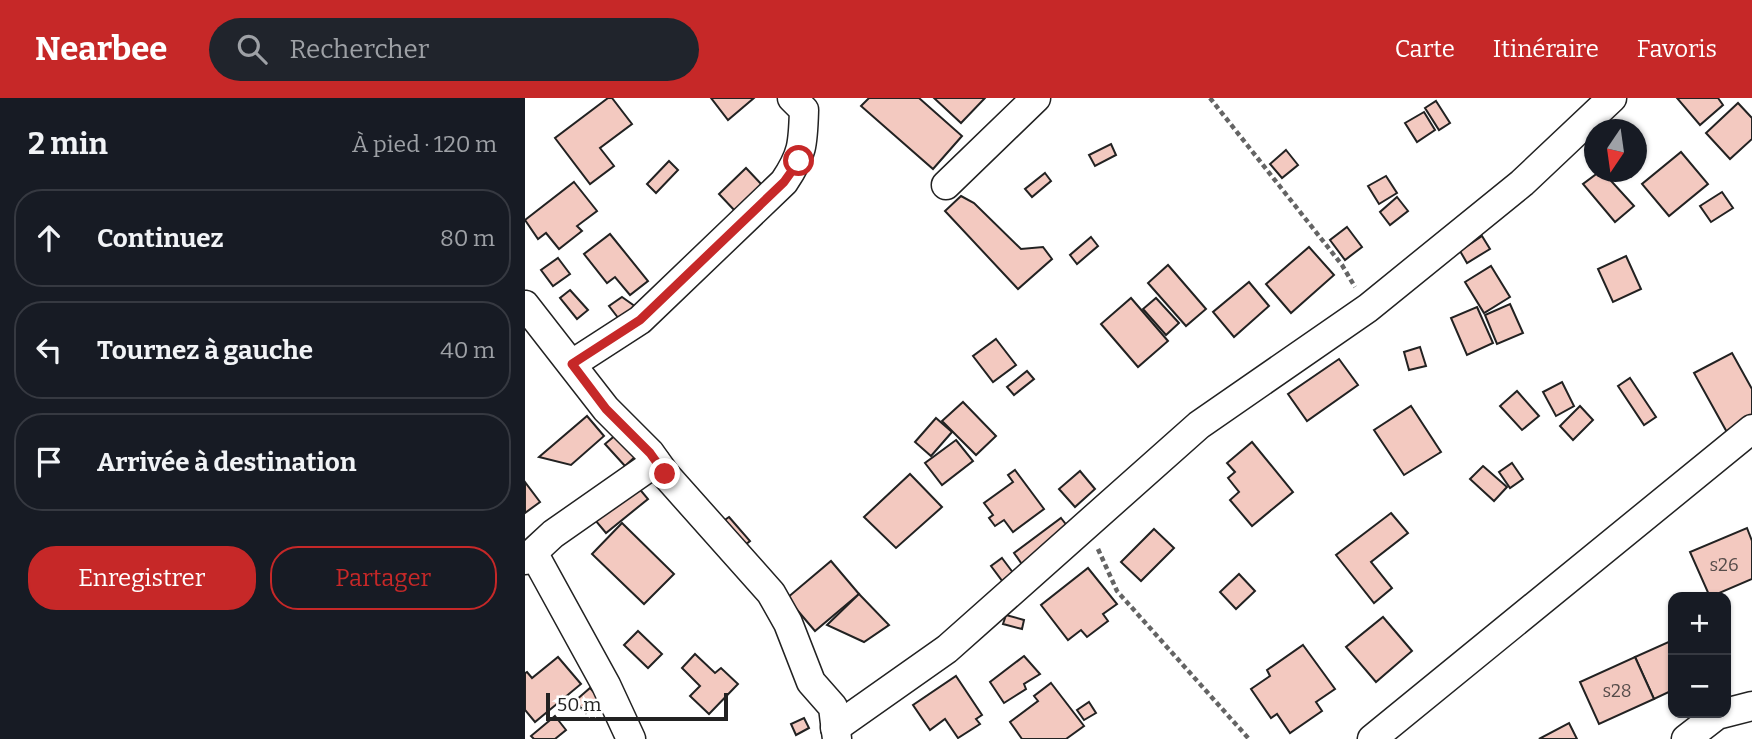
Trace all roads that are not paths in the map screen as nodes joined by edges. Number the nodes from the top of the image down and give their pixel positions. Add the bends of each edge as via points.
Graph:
1 (792, 98) edge
2 (1036, 98) edge
3 (1612, 98) edge
4 (946, 186) dead end
5 (525, 305) edge
6 (572, 364) junction
7 (1752, 429) edge
8 (656, 462) junction
9 (529, 557) edge
10 (1752, 706) edge
11 (836, 734) edge
12 (631, 739) edge
13 (1371, 739) edge
14 (1686, 739) edge

1 - 6 street via 804,110 803,141 799,161 784,182 640,320
2 - 4 street
3 - 11 street via 1522,183 1368,309 1199,425 947,649
5 - 6 street
6 - 8 street
7 - 13 street
8 - 9 street via 553,534
8 - 11 street via 771,593 788,623 810,682 833,707
9 - 12 street via 606,684
10 - 14 street via 1717,715

